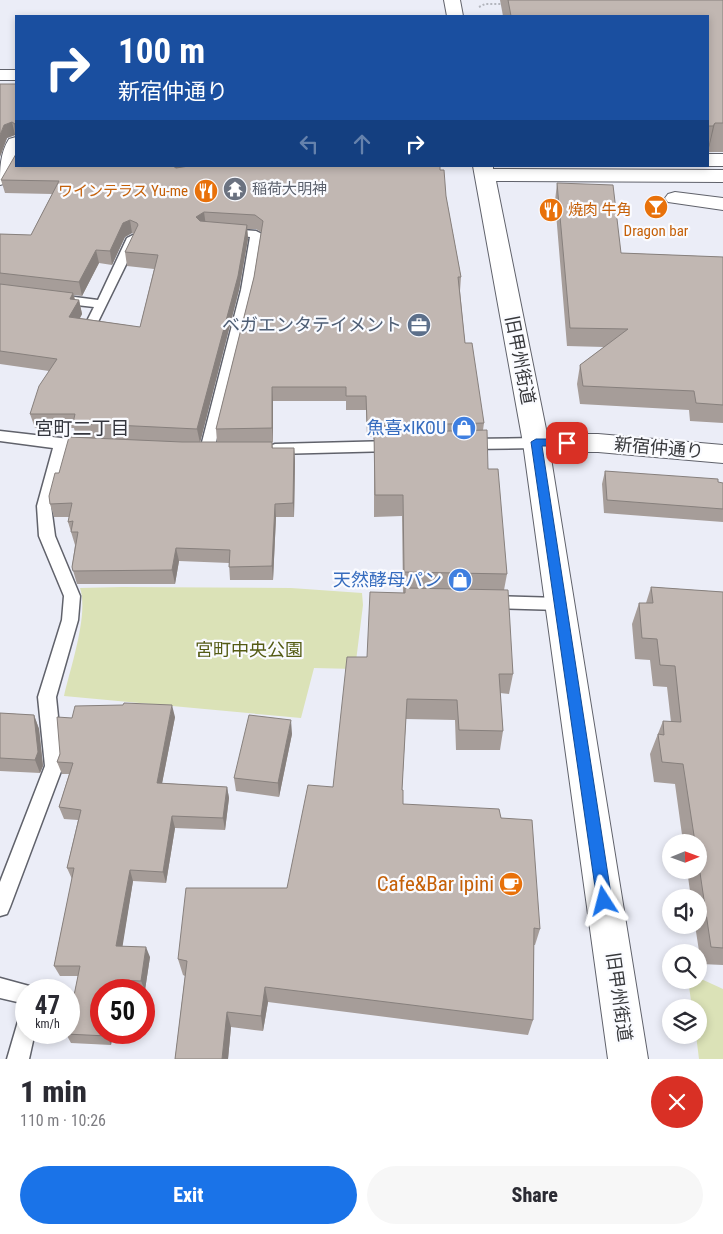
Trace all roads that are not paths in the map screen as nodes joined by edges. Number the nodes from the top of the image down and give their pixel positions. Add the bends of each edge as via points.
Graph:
1 (452, 0) edge
2 (455, 15) edge
3 (15, 75) edge
4 (0, 76) edge
5 (15, 146) edge
6 (709, 160) edge
7 (723, 160) edge
8 (483, 171) edge
9 (723, 176) edge
10 (0, 179) edge
11 (675, 198) dead end
12 (723, 204) edge
13 (216, 232) edge
14 (134, 238) edge
15 (46, 297) edge
16 (102, 304) junction
17 (90, 327) edge
18 (0, 436) edge
19 (536, 442) junction
20 (60, 444) junction
21 (448, 444) edge
22 (100, 446) edge
23 (408, 446) edge
24 (226, 449) edge
25 (263, 449) edge
26 (723, 454) edge
27 (473, 602) edge
28 (560, 604) junction
29 (0, 907) edge
30 (0, 988) edge
31 (15, 991) edge
32 (22, 1044) edge
33 (18, 1059) edge
34 (628, 1059) edge

1 - 2 main road
3 - 4 main road
5 - 10 main road
6 - 7 main road
8 - 9 main road
8 - 19 main road, 旧甲州街道
11 - 12 main road
13 - 24 lane via 256,234 247,290 202,450
14 - 16 lane
15 - 16 lane
16 - 17 lane
18 - 20 lane
19 - 21 lane
19 - 26 main road, 新宿仲通り via 598,443
19 - 28 main road, 旧甲州街道
20 - 22 lane
20 - 29 lane via 44,506 47,536 72,596 70,620 48,697 54,766
23 - 25 lane
27 - 28 lane
28 - 34 main road, 旧甲州街道
30 - 31 lane
32 - 33 lane

